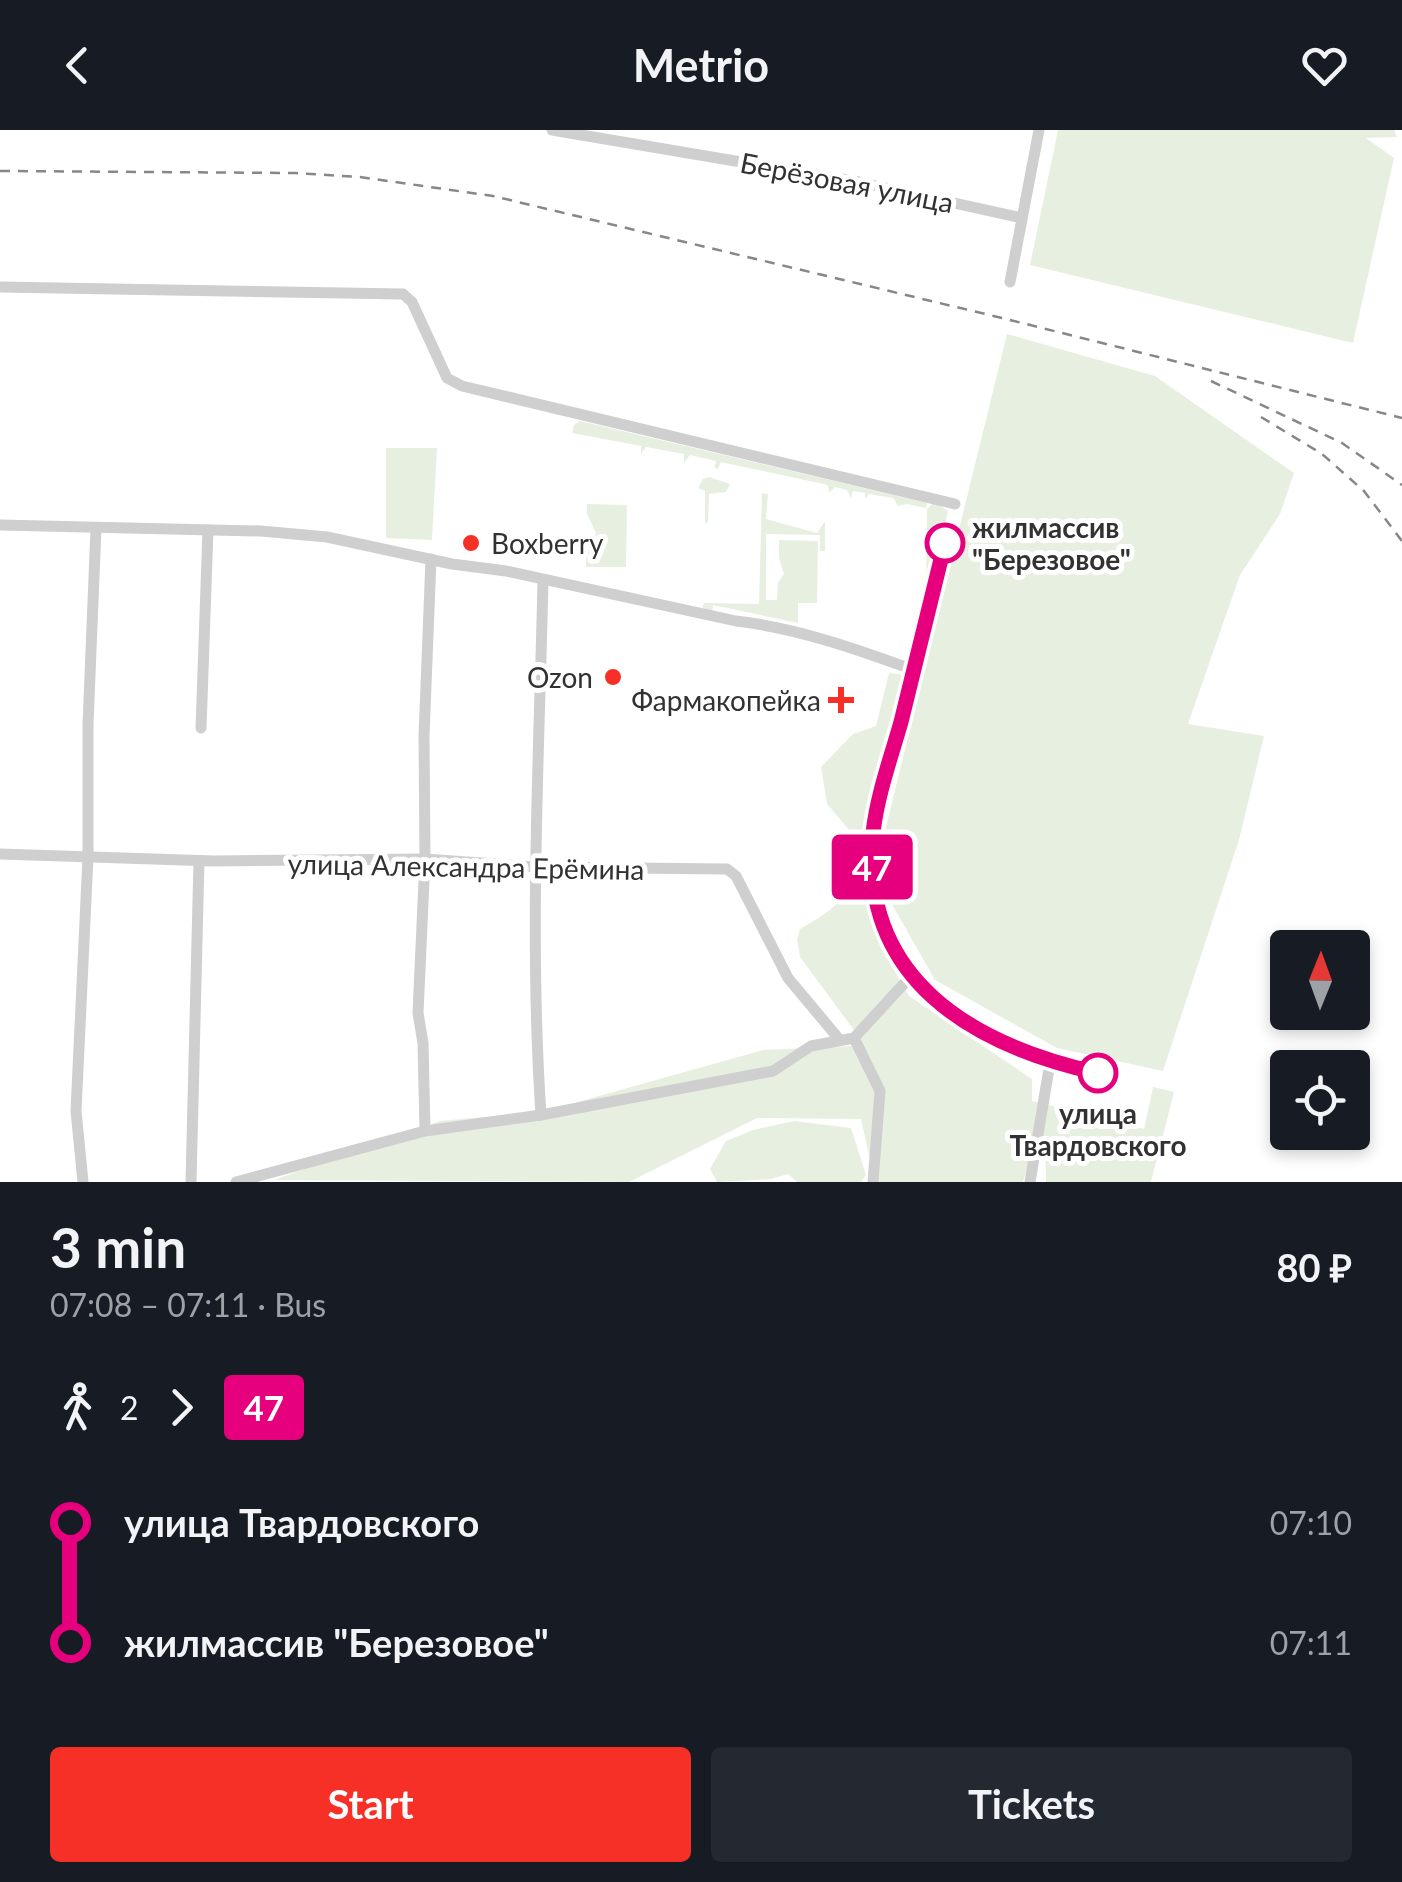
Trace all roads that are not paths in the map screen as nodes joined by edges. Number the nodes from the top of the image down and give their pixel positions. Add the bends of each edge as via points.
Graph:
1 (552, 130) edge
2 (1039, 130) edge
3 (1022, 218) junction
4 (1010, 282) dead end
5 (0, 287) edge
6 (955, 504) dead end
7 (0, 526) edge
8 (96, 528) junction
9 (208, 530) junction
10 (431, 558) junction
11 (543, 581) junction
12 (914, 670) dead end
13 (201, 728) dead end
14 (0, 854) edge
15 (88, 858) junction
16 (425, 859) junction
17 (199, 861) junction
18 (536, 867) junction
19 (911, 976) dead end
20 (854, 1038) junction
21 (839, 1039) junction
22 (1050, 1062) dead end
23 (540, 1115) junction
24 (425, 1131) junction
25 (82, 1182) edge
26 (191, 1182) edge
27 (236, 1182) edge
28 (873, 1182) edge
29 (1030, 1182) edge

1 - 3 street, Берёзовая улица via 859,182
2 - 3 street
3 - 4 street
5 - 6 street via 403,294 448,378 462,386
7 - 8 street
8 - 9 street
8 - 15 street
9 - 10 street via 316,536
9 - 13 street
10 - 11 street
10 - 16 street
11 - 12 street via 764,624
11 - 18 street
14 - 15 street, улица Александра Ерёмина
15 - 17 street, улица Александра Ерёмина
15 - 25 street via 76,1111
16 - 17 street, улица Александра Ерёмина
16 - 18 street, улица Александра Ерёмина
16 - 24 street via 418,1012
17 - 26 street
18 - 21 street, улица Александра Ерёмина via 727,869 788,978
18 - 23 street
19 - 20 street
20 - 21 street
20 - 28 street via 880,1092
21 - 23 street via 811,1046 773,1070
22 - 29 street
23 - 24 street
24 - 27 street

